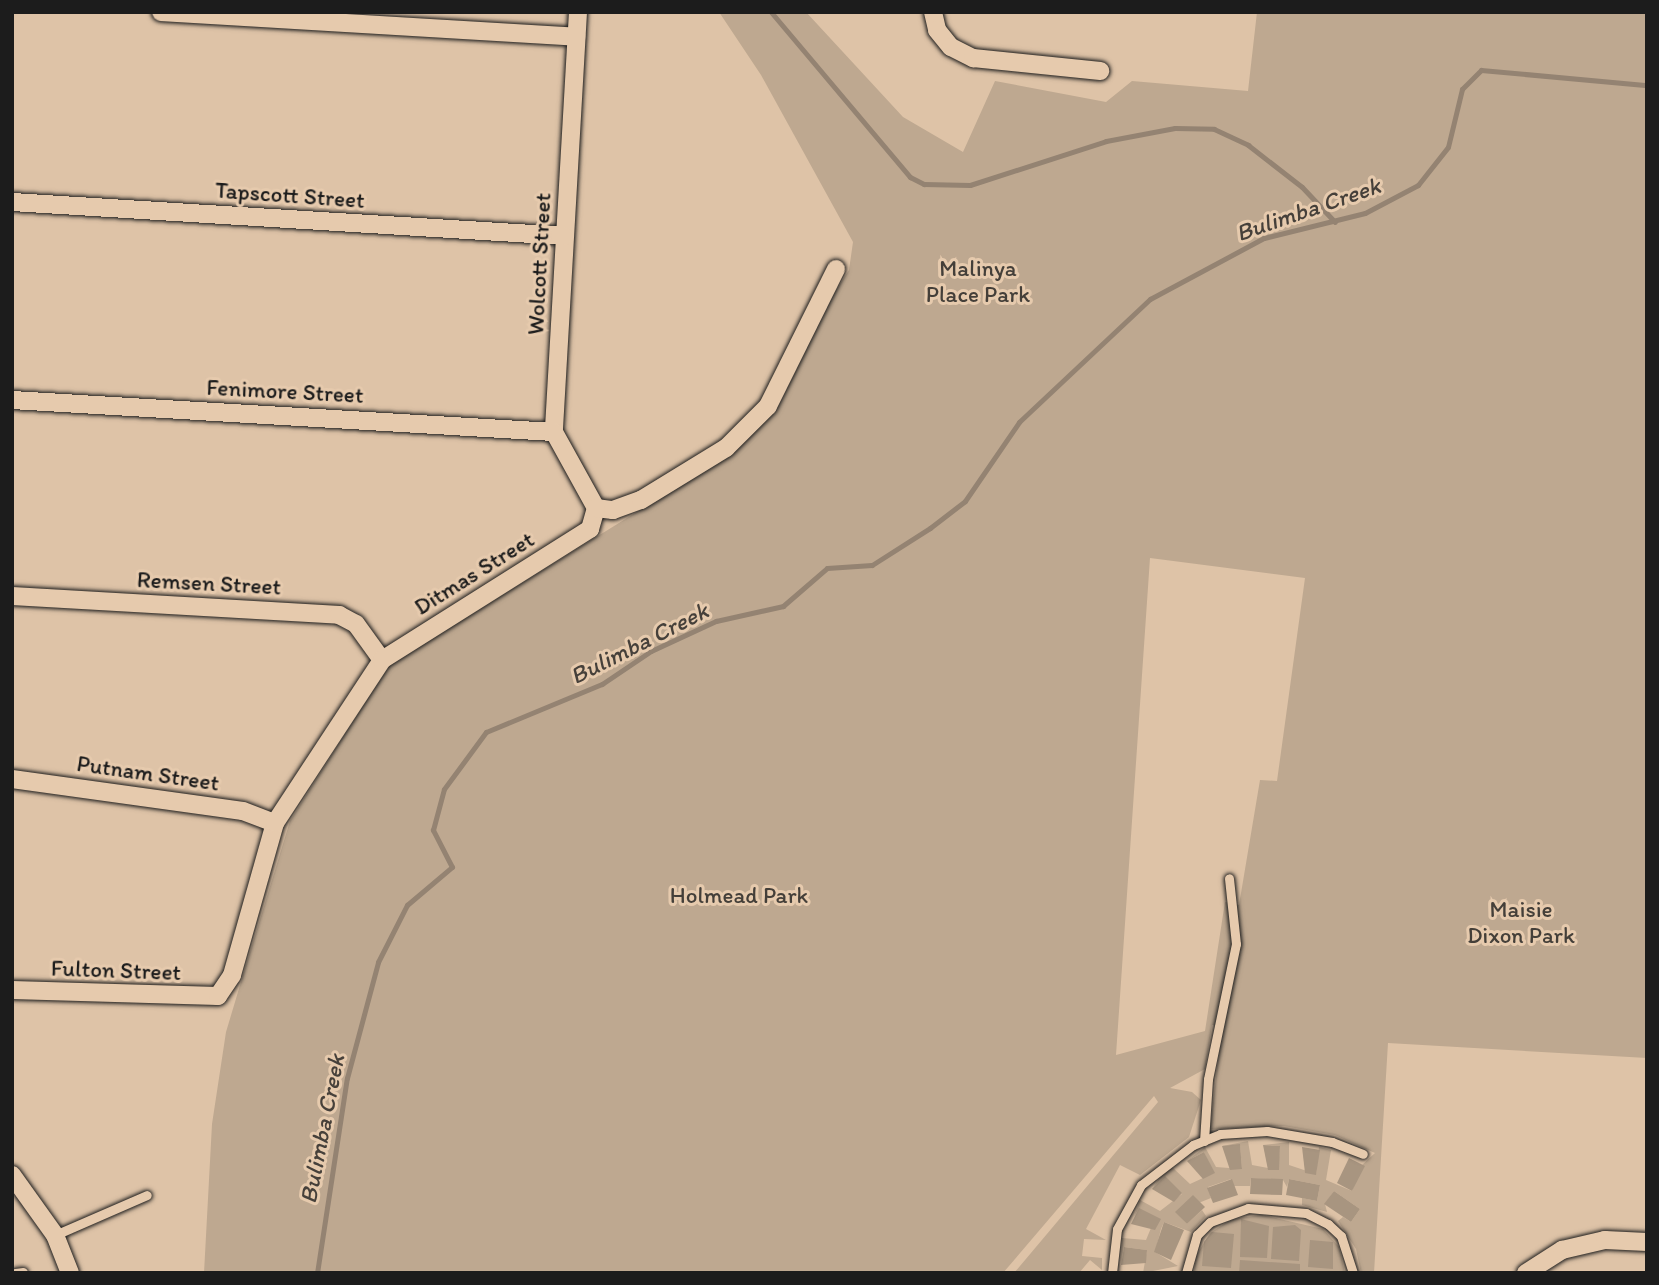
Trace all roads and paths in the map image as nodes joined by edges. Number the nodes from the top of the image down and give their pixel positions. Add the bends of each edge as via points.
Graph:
1 (161, 12) edge
2 (578, 12) edge
3 (933, 12) edge
4 (576, 37) junction
5 (1100, 71) dead end
6 (12, 202) edge
7 (565, 236) junction
8 (836, 269) dead end
9 (12, 400) edge
10 (554, 432) junction
11 (596, 508) junction
12 (12, 596) edge
13 (382, 660) junction
14 (12, 779) edge
15 (275, 823) junction
16 (1230, 878) dead end
17 (12, 990) edge
18 (218, 996) joint
19 (1204, 1140) junction
20 (1363, 1154) dead end
21 (12, 1175) edge
22 (147, 1195) dead end
23 (55, 1235) junction
24 (1647, 1242) edge
25 (23, 1272) edge
26 (15, 1273) edge
27 (70, 1273) edge
28 (1112, 1273) edge
29 (1186, 1273) edge
30 (1353, 1273) edge
31 (1526, 1273) edge

1 - 4 street
2 - 4 street, Wolcott Street
3 - 5 street via 937,30 951,47 973,58
4 - 7 street, Wolcott Street
6 - 7 street, Tapscott Street
7 - 10 street, Wolcott Street
8 - 11 street via 768,406 747,429 641,500 613,510
9 - 10 street, Fenimore Street
10 - 11 street
11 - 13 street, Ditmas Street via 590,529
12 - 13 street, Remsen Street via 339,615 356,624
13 - 15 street, Ditmas Street
14 - 15 street, Putnam Street via 243,811
15 - 18 street, Ditmas Street via 232,975
16 - 19 lane via 1236,944 1208,1079
17 - 18 street, Fulton Street
19 - 20 lane via 1268,1131 1332,1142
19 - 28 lane via 1141,1185 1117,1229
21 - 23 street
22 - 23 lane
23 - 27 street
24 - 31 street via 1605,1240 1562,1250
25 - 26 lane
29 - 30 lane via 1197,1235 1219,1218 1248,1208 1306,1213 1328,1224 1341,1236

